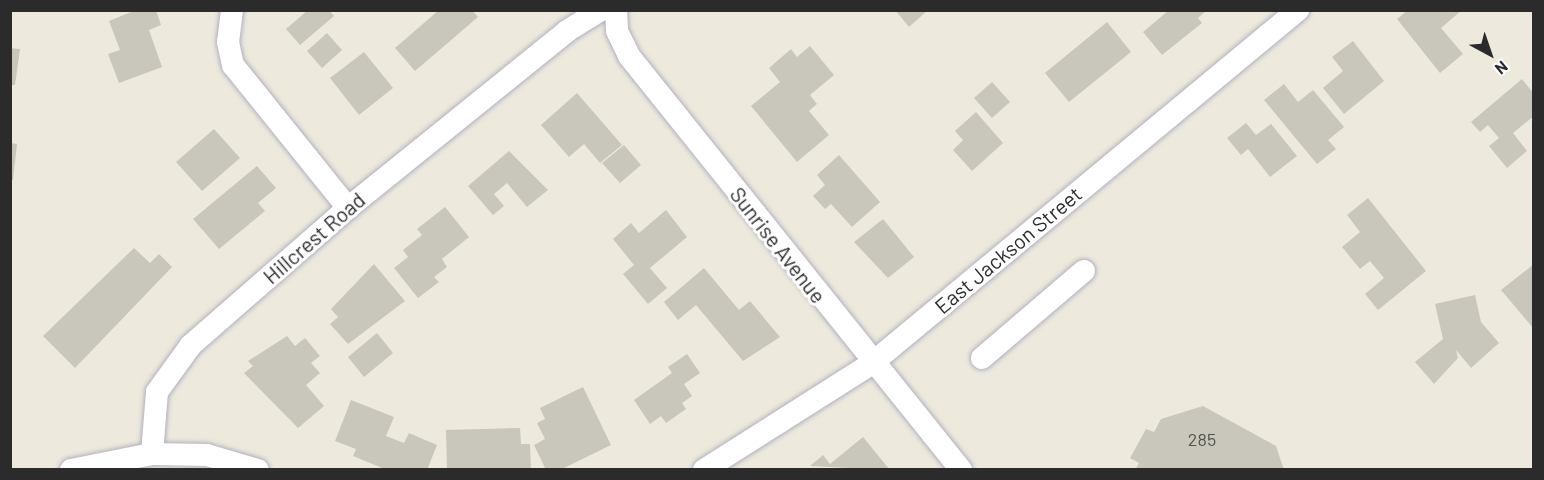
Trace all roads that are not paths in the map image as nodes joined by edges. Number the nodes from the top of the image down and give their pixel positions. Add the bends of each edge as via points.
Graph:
1 (232, 10) edge
2 (600, 10) edge
3 (616, 10) edge
4 (1298, 10) edge
5 (348, 208) junction
6 (1084, 271) dead end
7 (982, 358) dead end
8 (871, 364) junction
9 (152, 454) junction
10 (71, 470) edge
11 (258, 470) edge
12 (704, 470) edge
13 (961, 470) edge

1 - 5 street via 228,42 233,65
2 - 5 street, Hillcrest Road via 567,31
3 - 8 street, Sunrise Avenue via 617,31 629,56
4 - 8 street, East Jackson Street
5 - 9 street, Hillcrest Road via 171,365 153,409
6 - 7 street
8 - 12 street, East Jackson Street
8 - 13 street, Sunrise Avenue
9 - 10 street
9 - 11 street via 207,455

